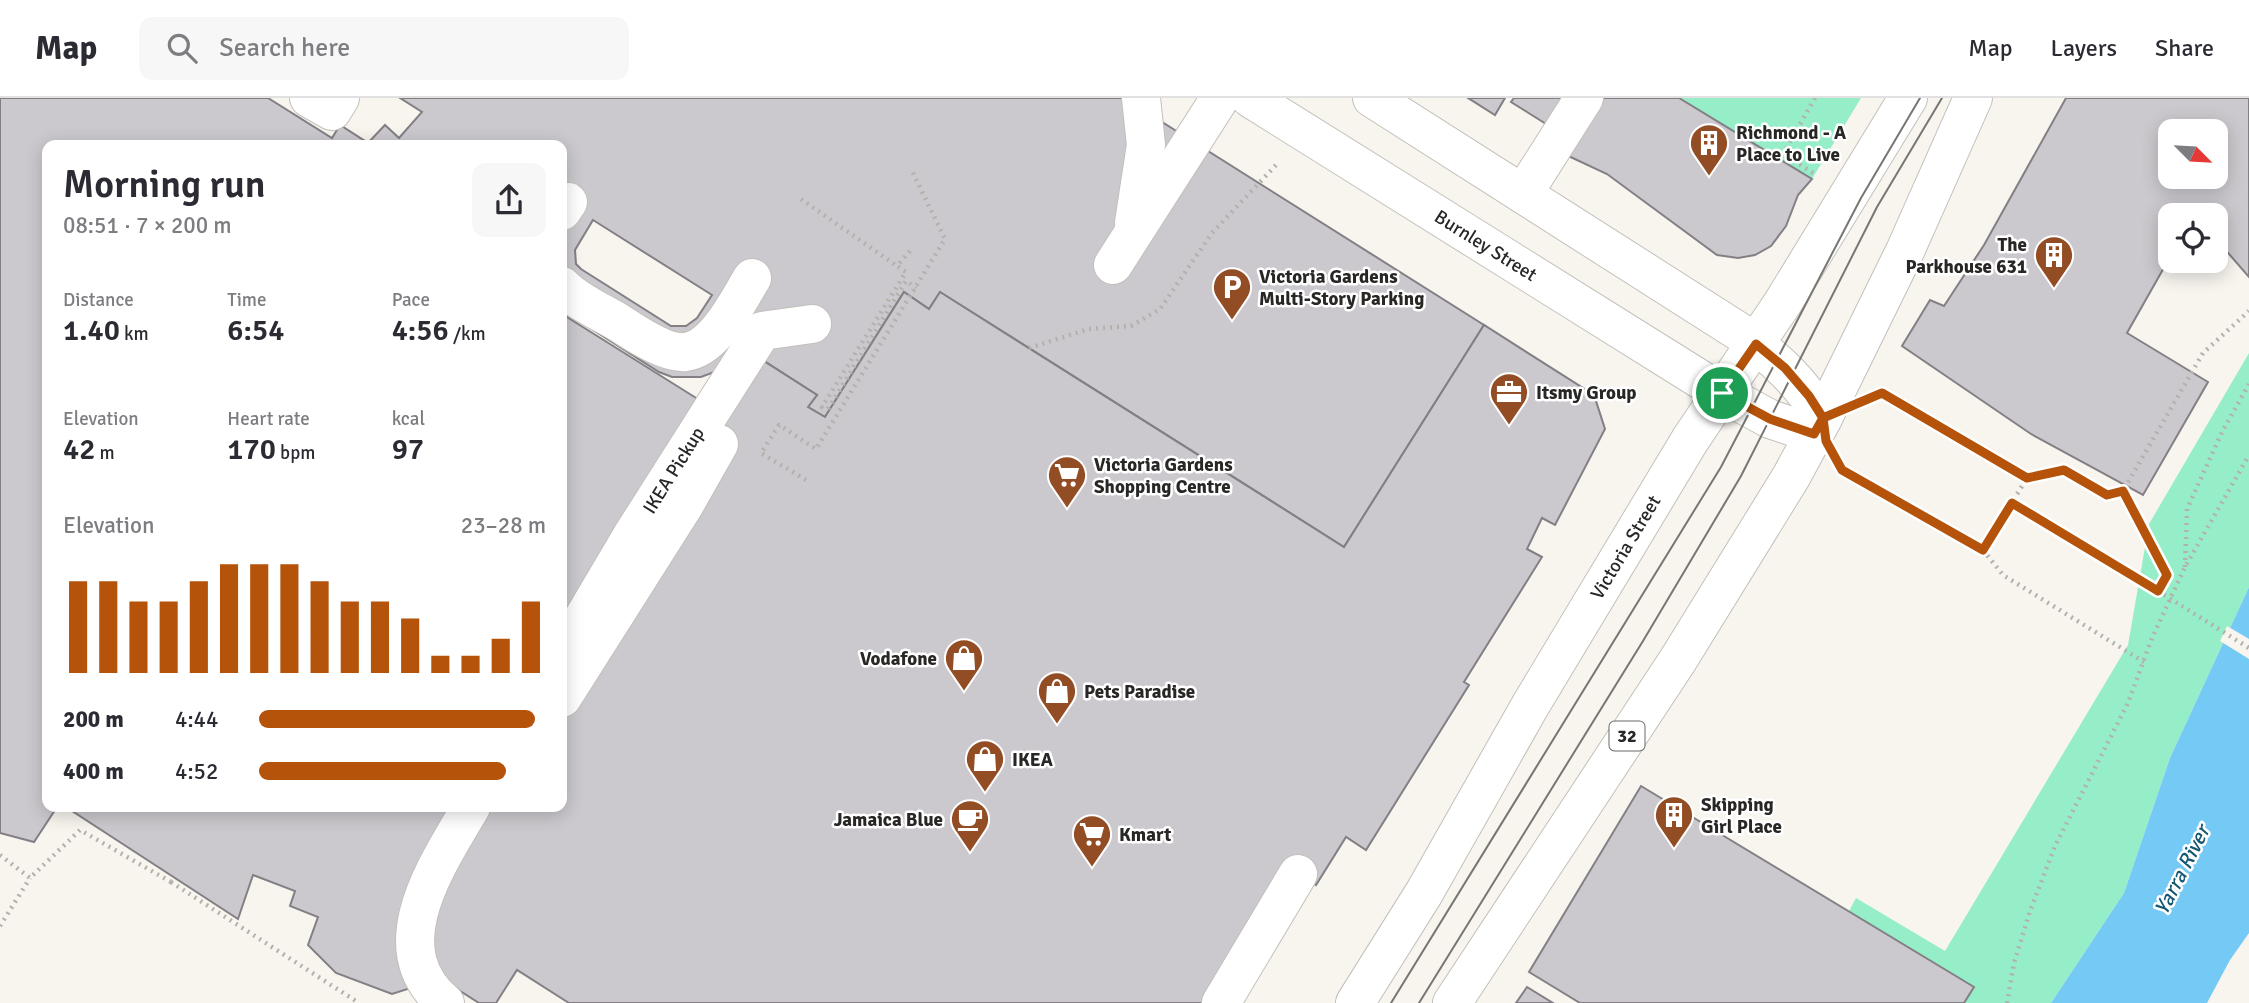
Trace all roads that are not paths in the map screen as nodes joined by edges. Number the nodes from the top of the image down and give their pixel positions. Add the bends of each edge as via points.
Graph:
1 (309, 98) edge
2 (340, 98) edge
3 (1141, 98) edge
4 (1220, 98) edge
5 (1250, 98) edge
6 (1373, 98) edge
7 (1584, 98) edge
8 (1908, 98) edge
9 (1973, 98) edge
10 (1523, 194) junction
11 (752, 278) dead end
12 (567, 289) edge
13 (812, 324) dead end
14 (1756, 344) junction
15 (1722, 393) junction
16 (1819, 426) junction
17 (721, 439) dead end
18 (567, 646) edge
19 (567, 690) edge
20 (468, 812) edge
21 (489, 812) edge
22 (1298, 874) dead end
23 (428, 890) junction
24 (445, 1003) edge
25 (1221, 1003) edge
26 (1355, 1003) edge
27 (1452, 1003) edge

1 - 2 main road via 332,111
3 - 4 main road via 1146,145 1123,250
5 - 15 main road, Burnley Street
6 - 10 main road
7 - 10 main road
8 - 14 main road, Victoria Street
9 - 16 main road, 32
10 - 14 main road
11 - 12 main road via 719,330 703,346 684,352 634,333
13 - 18 main road, IKEA Pickup via 762,331
14 - 15 main road, Victoria Street
14 - 16 main road via 1793,376
15 - 16 main road, Burnley Street via 1770,419
15 - 26 main road, Victoria Street via 1573,633 1424,893
16 - 27 main road, 32 via 1678,660
17 - 19 main road, IKEA Pickup
20 - 23 main road
21 - 23 main road
22 - 25 main road
23 - 24 main road via 417,916 415,956 426,981

